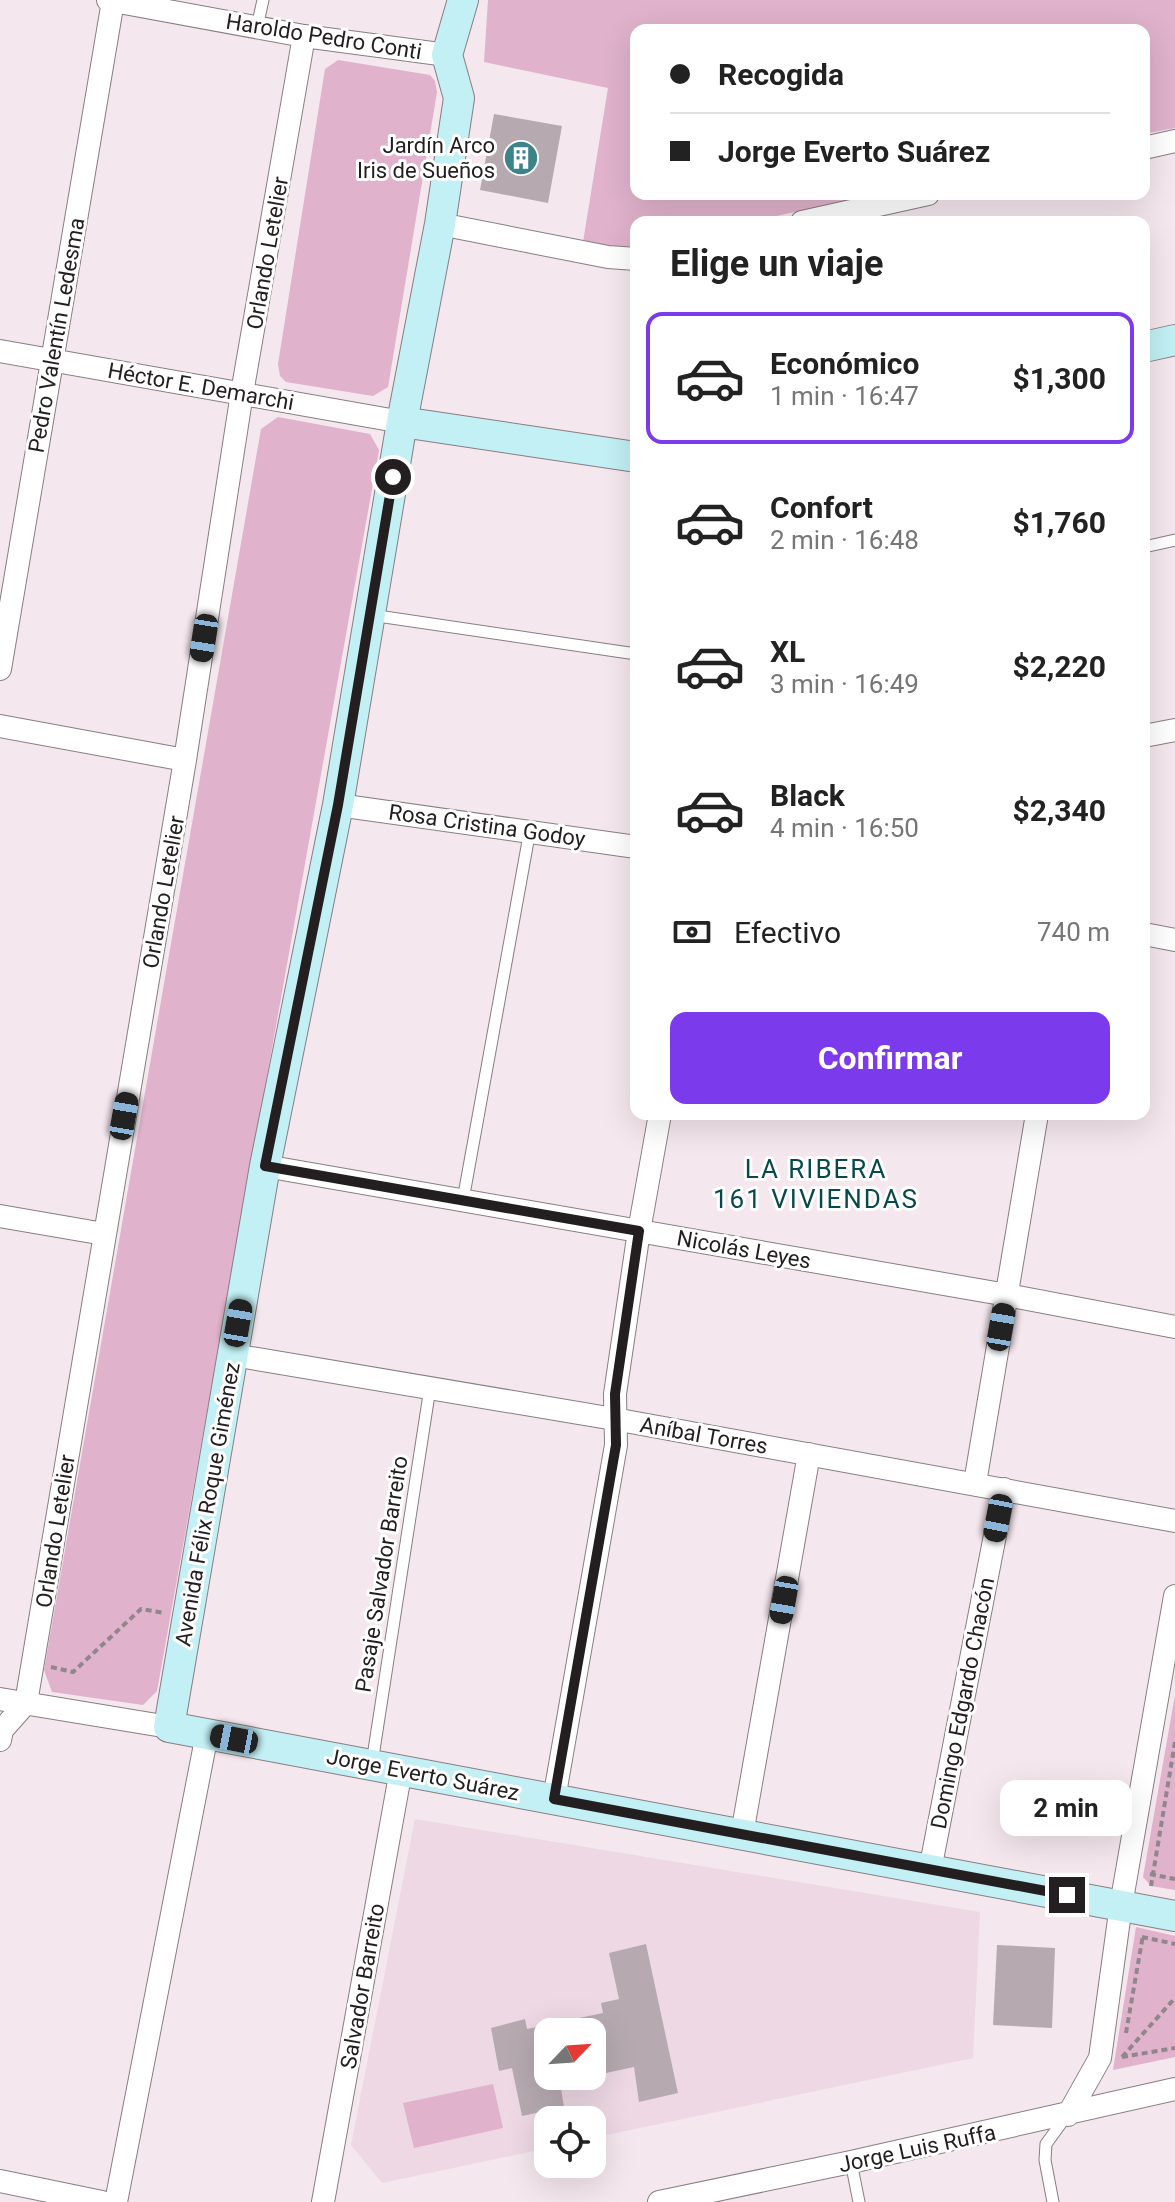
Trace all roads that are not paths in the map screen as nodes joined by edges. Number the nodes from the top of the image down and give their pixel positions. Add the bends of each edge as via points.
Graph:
1 (263, 0) edge
2 (463, 0) edge
3 (110, 1) edge
4 (257, 27) junction
5 (304, 36) junction
6 (447, 55) junction
7 (1175, 141) edge
8 (1150, 147) edge
9 (913, 200) edge
10 (877, 214) edge
11 (440, 224) junction
12 (630, 259) edge
13 (1175, 340) edge
14 (1150, 346) edge
15 (0, 351) edge
16 (51, 360) junction
17 (242, 393) junction
18 (402, 422) junction
19 (630, 456) edge
20 (1175, 540) edge
21 (1150, 546) edge
22 (370, 614) junction
23 (630, 653) edge
24 (0, 669) edge
25 (0, 726) edge
26 (1175, 730) edge
27 (1150, 735) edge
28 (185, 760) junction
29 (338, 805) junction
30 (530, 830) junction
31 (630, 846) edge
32 (1150, 935) edge
33 (1175, 940) edge
34 (659, 1120) edge
35 (1036, 1120) edge
36 (265, 1166) junction
37 (463, 1200) junction
38 (0, 1216) edge
39 (639, 1231) junction
40 (104, 1234) junction
41 (1007, 1295) junction
42 (1175, 1327) edge
43 (233, 1355) junction
44 (430, 1388) junction
45 (614, 1419) junction
46 (809, 1454) junction
47 (975, 1483) junction
48 (1004, 1489) junction
49 (1175, 1521) edge
50 (1175, 1596) edge
51 (0, 1699) edge
52 (26, 1703) junction
53 (169, 1727) junction
54 (207, 1734) junction
55 (0, 1740) edge
56 (386, 1768) junction
57 (554, 1799) junction
58 (742, 1834) junction
59 (930, 1870) junction
60 (1121, 1905) junction
61 (1175, 1916) edge
62 (1175, 2089) edge
63 (1068, 2115) junction
64 (851, 2162) junction
65 (0, 2181) edge
66 (102, 2202) edge
67 (116, 2202) edge
68 (323, 2202) edge
69 (663, 2202) edge
70 (859, 2202) edge
71 (1053, 2202) edge

1 - 4 lane
2 - 6 street
3 - 4 street, Haroldo Pedro Conti
3 - 16 street, Pedro Valentín Ledesma
4 - 5 street, Haroldo Pedro Conti
5 - 6 street, Haroldo Pedro Conti
5 - 17 street, Orlando Letelier
6 - 11 street, Avenida Félix Roque Giménez via 459,98
7 - 8 street
9 - 10 street
11 - 12 street
11 - 18 street, Avenida Félix Roque Giménez
13 - 14 street
15 - 16 street, Héctor E. Demarchi
16 - 17 street, Héctor E. Demarchi
16 - 24 street, Pedro Valentín Ledesma
17 - 18 street, Héctor E. Demarchi
17 - 28 street, Orlando Letelier
18 - 19 street
18 - 22 street, Avenida Félix Roque Giménez
20 - 21 lane
22 - 23 lane
22 - 29 street, Avenida Félix Roque Giménez
25 - 28 street
26 - 27 street
28 - 40 street, Orlando Letelier
29 - 30 street, Rosa Cristina Godoy
29 - 36 street, Avenida Félix Roque Giménez
30 - 31 street, Rosa Cristina Godoy
30 - 37 lane
32 - 33 street
34 - 39 street
35 - 41 street
36 - 37 street, Nicolás Leyes
36 - 43 street, Avenida Félix Roque Giménez
37 - 39 street, Nicolás Leyes
38 - 40 street
39 - 41 street, Nicolás Leyes
39 - 45 street
40 - 52 street, Orlando Letelier
41 - 42 street, Nicolás Leyes
41 - 47 street
43 - 44 street, Aníbal Torres
43 - 53 street, Avenida Félix Roque Giménez
44 - 45 street, Aníbal Torres
44 - 56 lane, Pasaje Salvador Barreito
45 - 46 street, Aníbal Torres
45 - 57 street via 616,1445
46 - 47 street, Aníbal Torres
46 - 58 street
47 - 48 street, Aníbal Torres
48 - 49 street, Aníbal Torres
48 - 59 street, Domingo Edgardo Chacón
50 - 60 street
51 - 52 street, Jorge Everto Suárez
52 - 53 street, Jorge Everto Suárez
52 - 55 street, Orlando Letelier via 2,1730
53 - 54 street, Jorge Everto Suárez
54 - 56 street, Jorge Everto Suárez
54 - 67 street
56 - 57 street, Jorge Everto Suárez
56 - 68 street, Salvador Barreito
57 - 58 street, Jorge Everto Suárez
58 - 59 street, Jorge Everto Suárez
59 - 60 street, Jorge Everto Suárez
60 - 61 street, Jorge Everto Suárez
60 - 63 street via 1100,2058
62 - 63 street, Jorge Luis Ruffa
63 - 64 street, Jorge Luis Ruffa
63 - 71 lane via 1046,2144
64 - 69 street, Jorge Luis Ruffa
64 - 70 lane
65 - 66 street

